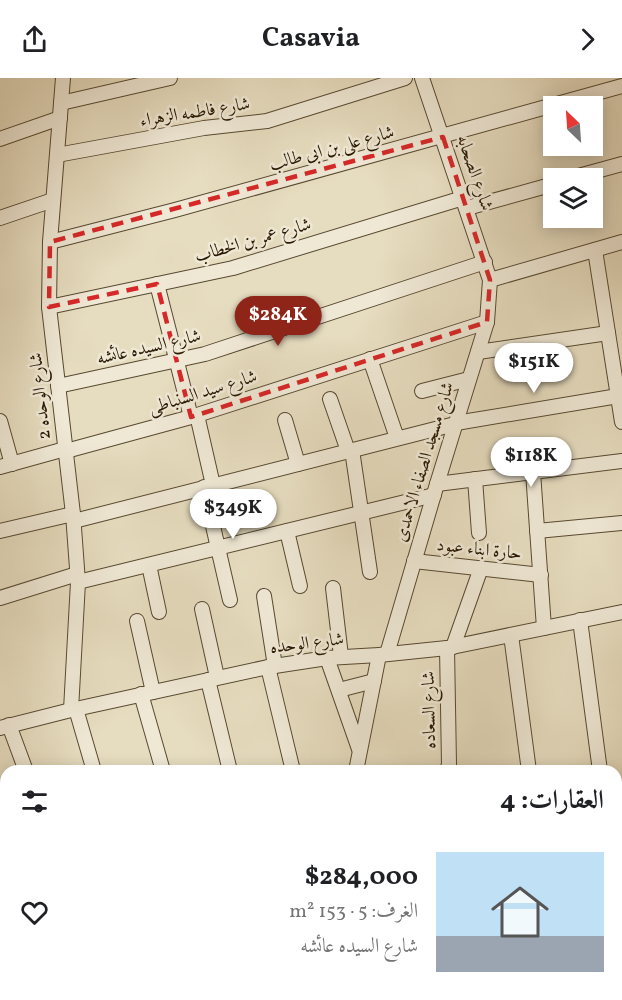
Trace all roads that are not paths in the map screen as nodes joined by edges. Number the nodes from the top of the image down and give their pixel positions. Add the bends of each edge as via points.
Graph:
1 (63, 78) edge
2 (170, 78) edge
3 (405, 78) edge
4 (422, 78) edge
5 (622, 86) edge
6 (61, 103) junction
7 (60, 118) junction
8 (443, 137) junction
9 (0, 139) edge
10 (57, 155) junction
11 (622, 164) edge
12 (603, 169) edge
13 (543, 186) edge
14 (53, 200) junction
15 (465, 203) junction
16 (0, 218) edge
17 (50, 242) junction
18 (622, 242) edge
19 (595, 250) junction
20 (485, 261) junction
21 (490, 280) junction
22 (157, 284) junction
23 (50, 308) junction
24 (487, 322) junction
25 (608, 333) junction
26 (478, 352) junction
27 (370, 359) junction
28 (177, 360) junction
29 (469, 379) junction
30 (58, 386) junction
31 (422, 391) dead end
32 (618, 396) junction
33 (330, 399) dead end
34 (194, 416) junction
35 (285, 420) dead end
36 (0, 421) edge
37 (622, 422) edge
38 (455, 423) junction
39 (397, 438) junction
40 (66, 450) junction
41 (350, 450) junction
42 (622, 461) edge
43 (297, 464) junction
44 (6, 466) edge
45 (533, 472) junction
46 (475, 479) junction
47 (209, 486) junction
48 (435, 489) junction
49 (362, 512) junction
50 (74, 518) junction
51 (622, 523) edge
52 (0, 531) edge
53 (287, 531) junction
54 (537, 531) junction
55 (479, 533) dead end
56 (218, 548) junction
57 (414, 561) junction
58 (149, 565) junction
59 (481, 568) junction
60 (370, 572) dead end
61 (541, 575) junction
62 (78, 578) junction
63 (300, 586) dead end
64 (333, 588) dead end
65 (264, 596) dead end
66 (0, 598) edge
67 (231, 600) dead end
68 (202, 609) dead end
69 (159, 612) dead end
70 (622, 612) edge
71 (580, 620) junction
72 (137, 621) dead end
73 (544, 628) junction
74 (511, 635) junction
75 (450, 648) junction
76 (383, 655) junction
77 (334, 657) junction
78 (272, 666) junction
79 (212, 679) junction
80 (374, 681) junction
81 (339, 690) junction
82 (147, 693) junction
83 (73, 709) junction
84 (5, 726) edge
85 (360, 751) junction
86 (23, 765) edge
87 (92, 765) edge
88 (162, 765) edge
89 (229, 765) edge
90 (292, 765) edge
91 (357, 765) edge
92 (449, 765) edge
93 (528, 765) edge
94 (599, 765) edge

1 - 6 street, شارع الوحده 2
2 - 6 street
3 - 10 street, شارع فاطمه الزهراء via 267,121 204,128
4 - 8 street, شارع الصحابه
5 - 8 street, شارع على بن ابى طالب
6 - 7 street, شارع الوحده 2
7 - 9 street
7 - 10 street, شارع الوحده 2
8 - 15 street, شارع الصحابه
8 - 17 street, شارع على بن ابى طالب
10 - 14 street, شارع الوحده 2
11 - 12 street
13 - 15 street, شارع عمر بن الخطاب
14 - 16 street
14 - 17 street, شارع الوحده 2
15 - 20 street, شارع الصحابه
15 - 22 street, شارع عمر بن الخطاب via 233,268
17 - 23 street, شارع الوحده 2
18 - 19 street
19 - 21 street
19 - 25 street
20 - 21 street, شارع الصحابه
20 - 28 street, شارع السيده عائشه
21 - 24 street, شارع مسجد الصفاء الاحمدى
22 - 23 street, شارع عمر بن الخطاب
22 - 28 street
23 - 30 street, شارع الوحده 2
24 - 26 street, شارع مسجد الصفاء الاحمدى
24 - 27 street, شارع سيد السنباطى
25 - 26 street
25 - 32 street
26 - 29 street, شارع مسجد الصفاء الاحمدى
27 - 34 street, شارع سيد السنباطى
27 - 39 street
28 - 30 street, شارع السيده عائشه
28 - 34 street
29 - 31 street
29 - 38 street, شارع مسجد الصفاء الاحمدى
30 - 40 street, شارع الوحده 2
32 - 37 street
32 - 38 street
33 - 41 street
34 - 40 street, شارع سيد السنباطى
34 - 47 street
35 - 43 street
36 - 44 street
38 - 39 street
38 - 48 street, شارع مسجد الصفاء الاحمدى
39 - 41 street
40 - 44 street, شارع سيد السنباطى
40 - 50 street, شارع الوحده 2
41 - 43 street
41 - 49 street
42 - 45 street
43 - 47 street
45 - 46 street
45 - 54 street
46 - 48 street
46 - 55 street
47 - 50 street
47 - 56 street
48 - 49 street
48 - 57 street, شارع مسجد الصفاء الاحمدى
49 - 53 street
49 - 60 street
50 - 52 street
50 - 62 street, شارع الوحده 2
51 - 54 street
53 - 56 street
53 - 63 street
54 - 61 street
56 - 58 street
56 - 67 street
57 - 59 street, حارة ابناء عبود
57 - 76 street, شارع مسجد الصفاء الاحمدى
58 - 62 street
58 - 69 street
59 - 61 street, حارة ابناء عبود
59 - 75 street
61 - 73 street
62 - 66 street
62 - 83 street, شارع الوحده 2
64 - 77 street
65 - 78 street
68 - 79 street
70 - 71 street, شارع الوحده
71 - 73 street, شارع الوحده
71 - 94 street
72 - 82 street
73 - 74 street, شارع الوحده
74 - 75 street, شارع الوحده
74 - 93 street
75 - 76 street, شارع الوحده
75 - 92 street, شارع السعاده
76 - 77 street, شارع الوحده
76 - 80 street, شارع مسجد الصفاء الاحمدى
77 - 78 street, شارع الوحده
77 - 81 street
78 - 79 street, شارع الوحده
78 - 90 street
79 - 82 street, شارع الوحده
79 - 89 street
80 - 81 street
80 - 85 street, شارع مسجد الصفاء الاحمدى
81 - 85 street
82 - 83 street, شارع الوحده
82 - 88 street
83 - 84 street, شارع الوحده
83 - 87 street, شارع الوحده 2
84 - 86 street
85 - 91 street, شارع مسجد الصفاء الاحمدى

